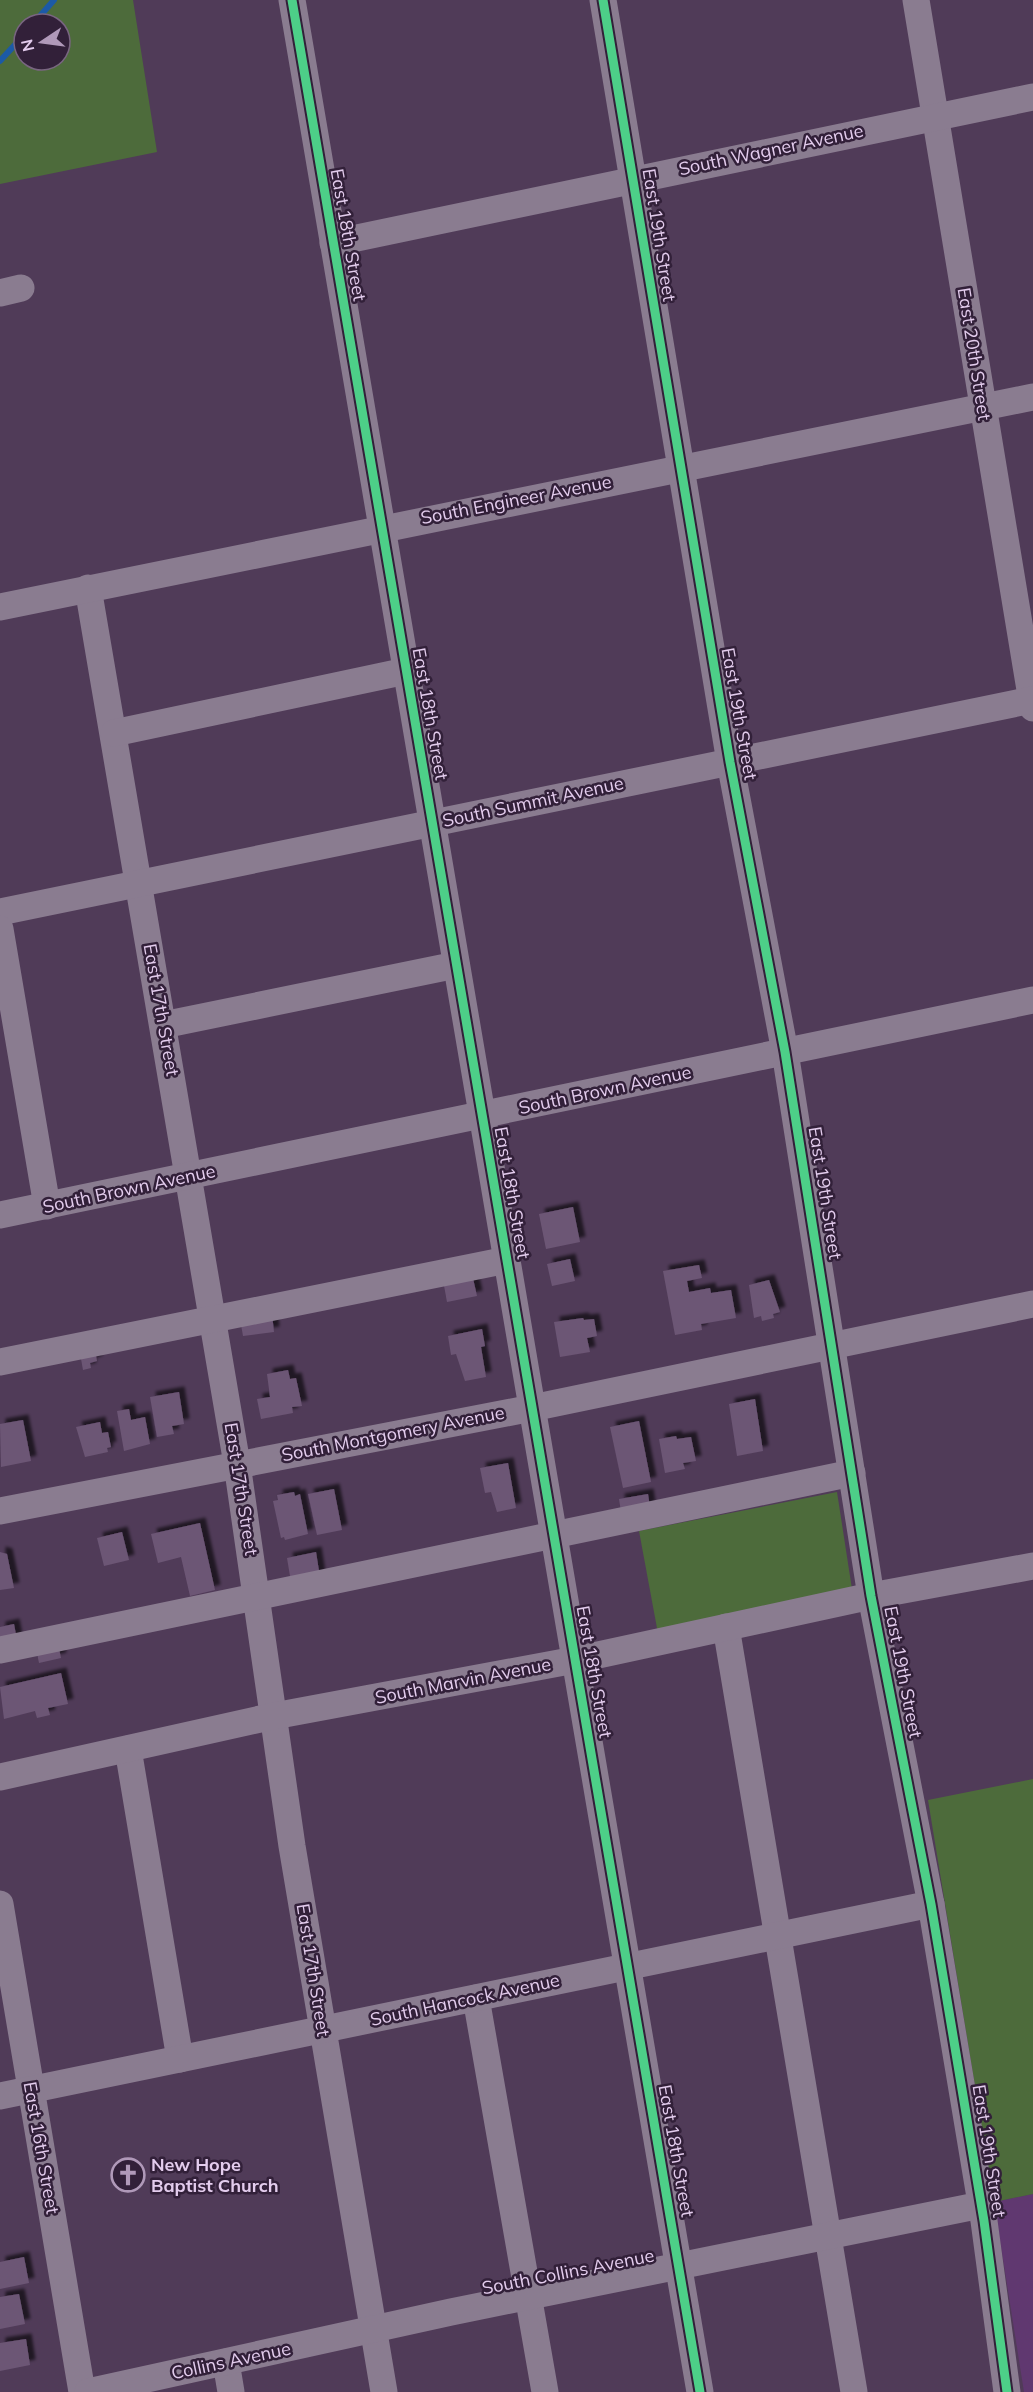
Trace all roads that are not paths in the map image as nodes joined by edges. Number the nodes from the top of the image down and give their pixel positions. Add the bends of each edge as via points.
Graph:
1 (291, 0) edge
2 (603, 0) edge
3 (916, 0) edge
4 (1033, 97) edge
5 (935, 116) junction
6 (633, 179) junction
7 (333, 243) junction
8 (1033, 397) edge
9 (983, 406) junction
10 (681, 467) junction
11 (382, 527) junction
12 (88, 588) junction
13 (0, 607) edge
14 (406, 670) junction
15 (1032, 704) edge
16 (114, 733) junction
17 (730, 762) junction
18 (432, 823) junction
19 (140, 883) junction
20 (0, 912) edge
21 (0, 929) edge
22 (456, 965) junction
23 (1033, 1000) edge
24 (163, 1025) junction
25 (785, 1052) junction
26 (483, 1116) junction
27 (189, 1176) junction
28 (46, 1206) junction
29 (0, 1215) edge
30 (507, 1260) junction
31 (1033, 1304) edge
32 (213, 1319) junction
33 (833, 1344) junction
34 (0, 1362) edge
35 (532, 1408) junction
36 (237, 1464) junction
37 (852, 1473) junction
38 (0, 1511) edge
39 (554, 1533) junction
40 (1033, 1566) edge
41 (257, 1596) junction
42 (871, 1596) junction
43 (726, 1627) junction
44 (0, 1650) edge
45 (575, 1660) junction
46 (274, 1716) junction
47 (128, 1749) junction
48 (0, 1777) edge
49 (0, 1904) edge
50 (931, 1904) junction
51 (778, 1936) junction
52 (628, 1966) junction
53 (476, 1998) junction
54 (323, 2030) junction
55 (180, 2059) junction
56 (31, 2090) junction
57 (0, 2096) edge
58 (981, 2205) junction
59 (828, 2236) junction
60 (679, 2266) junction
61 (528, 2297) junction
62 (374, 2331) junction
63 (226, 2362) junction
64 (82, 2392) edge
65 (88, 2392) edge
66 (231, 2392) edge
67 (384, 2392) edge
68 (545, 2392) edge
69 (700, 2392) edge
70 (854, 2392) edge
71 (1007, 2392) edge

1 - 7 street, East 18th Street
2 - 6 street, East 19th Street
3 - 5 street, East 20th Street
4 - 5 street, South Wagner Avenue
5 - 6 street, South Wagner Avenue
5 - 9 street, East 20th Street
6 - 7 street, South Wagner Avenue
6 - 10 street, East 19th Street
7 - 11 street, East 18th Street
8 - 9 street, South Engineer Avenue
9 - 10 street, South Engineer Avenue
9 - 15 street, East 20th Street
10 - 11 street, South Engineer Avenue
10 - 17 street, East 19th Street
11 - 12 street, South Engineer Avenue
11 - 14 street, East 18th Street
12 - 13 street, South Engineer Avenue
12 - 16 street, East 17th Street
14 - 16 street
14 - 18 street, East 18th Street
15 - 17 street, South Summit Avenue
16 - 19 street, East 17th Street
17 - 18 street, South Summit Avenue
17 - 25 street, East 19th Street
18 - 19 street, South Summit Avenue
18 - 22 street, East 18th Street
19 - 20 street, South Summit Avenue
19 - 24 street, East 17th Street
21 - 28 street
22 - 24 street
22 - 26 street, East 18th Street
23 - 25 street, South Brown Avenue
24 - 27 street, East 17th Street
25 - 26 street, South Brown Avenue
25 - 33 street, East 19th Street
26 - 27 street, South Brown Avenue
26 - 30 street, East 18th Street
27 - 28 street, South Brown Avenue
27 - 32 street, East 17th Street
28 - 29 street, South Brown Avenue
30 - 32 street
30 - 35 street, East 18th Street
31 - 33 street, South Montgomery Avenue
32 - 34 street
32 - 36 street, East 17th Street
33 - 35 street, South Montgomery Avenue
33 - 37 street, East 19th Street
35 - 36 street, South Montgomery Avenue
35 - 39 street, East 18th Street
36 - 38 street, South Montgomery Avenue
36 - 41 street, East 17th Street
37 - 39 street
37 - 42 street, East 19th Street
39 - 41 street
39 - 45 street, East 18th Street
40 - 42 street, South Marvin Avenue
41 - 44 street
41 - 46 street, East 17th Street
42 - 43 street, South Marvin Avenue
42 - 50 street, East 19th Street
43 - 45 street, South Marvin Avenue
43 - 51 street
45 - 46 street, South Marvin Avenue
45 - 52 street, East 18th Street
46 - 47 street, South Marvin Avenue
46 - 54 street, East 17th Street
47 - 48 street, South Marvin Avenue
47 - 55 street
49 - 56 street, East 16th Street
50 - 51 street, South Hancock Avenue
50 - 58 street, East 19th Street
51 - 52 street, South Hancock Avenue
51 - 59 street
52 - 53 street, South Hancock Avenue
52 - 60 street, East 18th Street
53 - 54 street, South Hancock Avenue
53 - 61 street
54 - 55 street, South Hancock Avenue
54 - 62 street, East 17th Street
55 - 56 street, South Hancock Avenue
56 - 57 street, South Hancock Avenue
56 - 64 street, East 16th Street
58 - 59 street, South Collins Avenue
58 - 71 street, East 19th Street
59 - 60 street, South Collins Avenue
59 - 70 street
60 - 61 street, South Collins Avenue
60 - 69 street, East 18th Street
61 - 62 street, South Collins Avenue
61 - 68 street
62 - 63 street, Collins Avenue
62 - 67 street, East 17th Street
63 - 65 street, Collins Avenue
63 - 66 street

